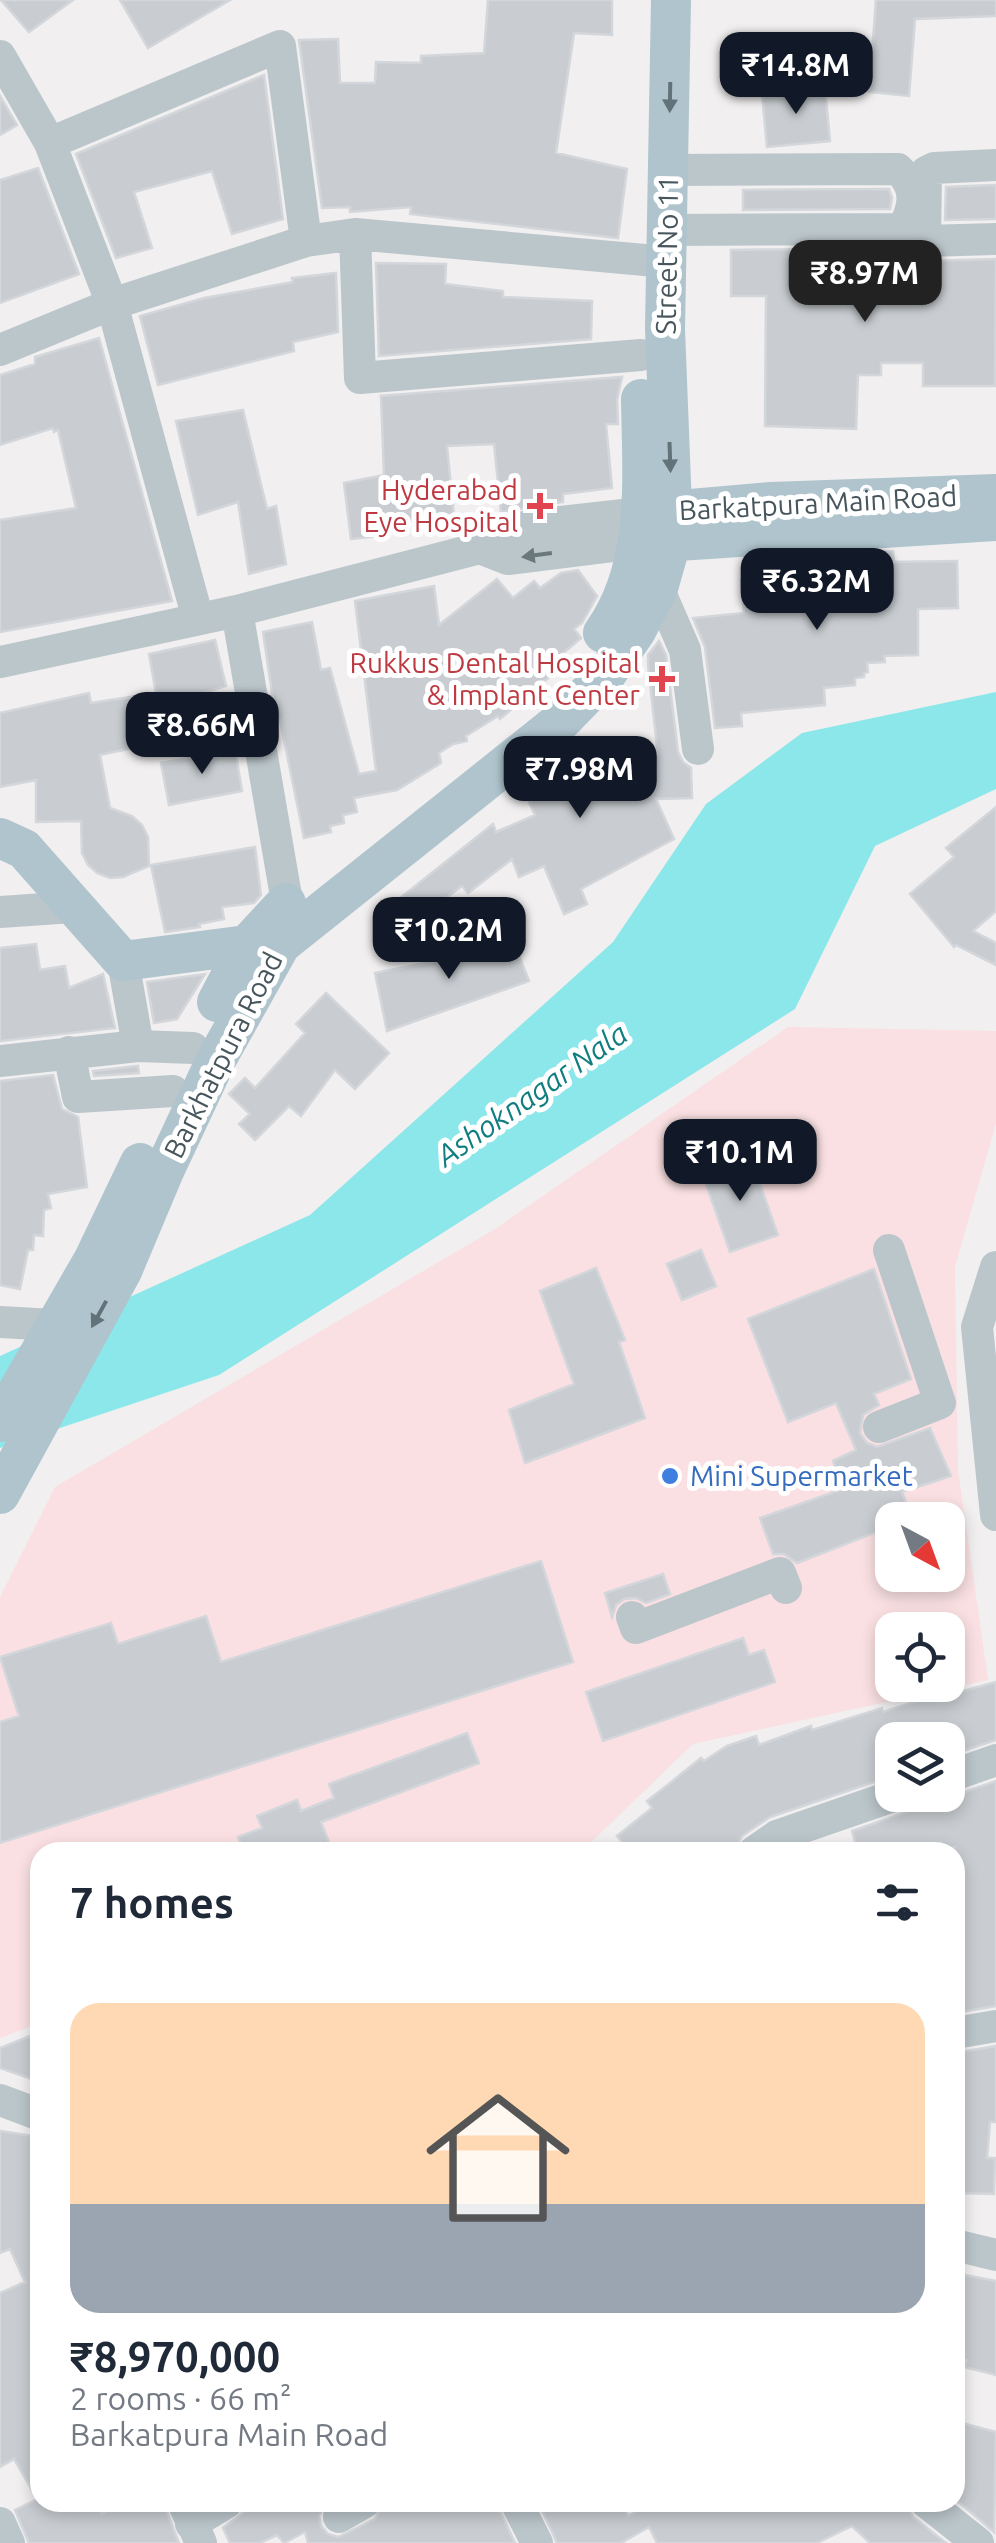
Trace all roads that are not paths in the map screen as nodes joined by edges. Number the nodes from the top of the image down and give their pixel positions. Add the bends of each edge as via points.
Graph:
1 (644, 0) edge
2 (672, 0) edge
3 (0, 56) edge
4 (50, 142) junction
5 (996, 165) edge
6 (669, 170) junction
7 (355, 234) junction
8 (996, 239) edge
9 (306, 241) junction
10 (659, 250) junction
11 (112, 304) junction
12 (0, 350) edge
13 (641, 355) junction
14 (996, 494) edge
15 (996, 522) edge
16 (655, 527) junction
17 (658, 588) junction
18 (237, 611) junction
19 (198, 619) junction
20 (0, 662) edge
21 (698, 749) dead end
22 (0, 838) edge
23 (288, 902) junction
24 (73, 907) junction
25 (0, 912) edge
26 (247, 945) junction
27 (123, 961) junction
28 (138, 1046) junction
29 (193, 1048) junction
30 (68, 1052) junction
31 (0, 1062) edge
32 (173, 1091) junction
33 (128, 1219) junction
34 (890, 1250) dead end
35 (108, 1265) junction
36 (996, 1267) edge
37 (0, 1322) edge
38 (54, 1326) junction
39 (0, 1422) edge
40 (879, 1427) dead end
41 (0, 1494) edge
42 (995, 1508) edge
43 (783, 1581) dead end
44 (632, 1617) dead end
45 (996, 1760) edge
46 (965, 1771) edge
47 (875, 1802) edge
48 (768, 1842) edge
49 (996, 2026) edge
50 (965, 2031) edge
51 (0, 2100) edge
52 (30, 2111) edge
53 (965, 2248) edge
54 (996, 2255) edge
55 (521, 2512) edge
56 (939, 2512) edge
57 (0, 2523) edge
58 (10, 2543) edge
59 (536, 2543) edge
60 (978, 2543) edge

1 - 10 main road
2 -> 6 main road, Street No 11
3 - 4 street
4 - 9 street via 280,46
4 - 11 street
5 - 8 street via 926,172 926,241
6 - 10 main road, Street No 11
6 - 10 street via 898,169 914,193 912,212 903,228
7 - 9 street
7 - 10 street
7 - 13 street via 360,378
9 - 11 street
10 - 13 main road
10 -> 16 main road, Street No 11 via 665,329
11 - 12 street
11 - 19 street
13 - 16 main road
14 - 16 main road, Barkatpura Main Road
15 - 16 main road
16 - 17 main road, Barkhatpura Road
16 - 18 street via 508,559 480,548
16 - 23 main road, Barkhatpura Road via 614,619 558,687
17 - 21 street via 685,650
17 - 33 main road, Barkhatpura Road via 636,632 562,720 281,944
18 - 19 street
18 - 23 street
19 - 20 street
22 - 24 main road via 24,849
23 - 26 main road, Barkhatpura Road
24 - 25 street
24 - 27 main road
26 - 27 main road
26 - 29 main road, Barkhatpura Road
27 - 28 street
28 - 29 street
28 - 30 street
29 - 32 main road, Barkhatpura Road
30 - 31 street
30 - 32 street via 78,1097
32 - 33 main road, Barkhatpura Road
33 - 35 main road
34 - 40 street via 940,1403
35 - 38 main road
35 -> 41 main road
36 - 42 street via 978,1327
37 - 38 street
38 - 39 main road
43 - 44 street via 636,1628
45 - 46 street
47 - 48 street
49 - 50 street
51 - 52 street
53 - 54 street
55 - 59 street
56 - 60 street
57 - 58 street

